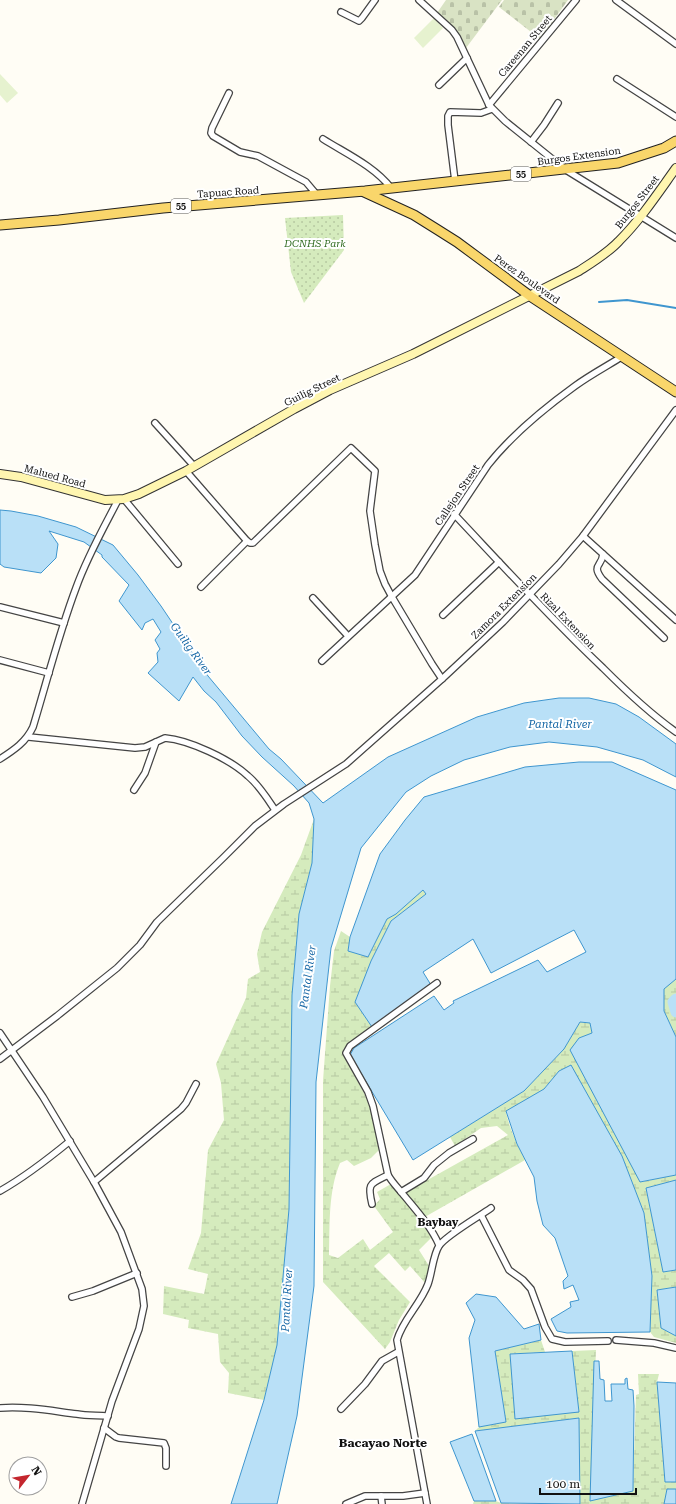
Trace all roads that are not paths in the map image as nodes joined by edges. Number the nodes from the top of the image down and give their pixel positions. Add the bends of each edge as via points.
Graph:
1 (375, 0) edge
2 (419, 0) edge
3 (576, 0) edge
4 (616, 0) edge
5 (340, 12) dead end
6 (676, 44) edge
7 (467, 58) junction
8 (617, 79) dead end
9 (440, 85) dead end
10 (229, 94) dead end
11 (558, 103) dead end
12 (491, 107) junction
13 (676, 117) edge
14 (323, 139) dead end
15 (531, 142) junction
16 (674, 144) edge
17 (676, 168) edge
18 (566, 170) junction
19 (455, 181) junction
20 (391, 188) junction
21 (363, 191) junction
22 (318, 195) junction
23 (641, 217) junction
24 (0, 225) edge
25 (676, 238) edge
26 (530, 296) junction
27 (623, 356) junction
28 (676, 392) edge
29 (676, 410) edge
30 (155, 423) dead end
31 (194, 466) junction
32 (186, 471) junction
33 (0, 474) edge
34 (121, 499) junction
35 (105, 500) joint
36 (454, 514) junction
37 (583, 536) junction
38 (247, 541) junction
39 (603, 554) junction
40 (499, 562) junction
41 (178, 564) dead end
42 (201, 587) dead end
43 (529, 594) junction
44 (392, 597) junction
45 (313, 598) dead end
46 (0, 607) edge
47 (443, 615) dead end
48 (676, 620) edge
49 (64, 624) junction
50 (348, 636) junction
51 (664, 638) dead end
52 (0, 660) edge
53 (322, 661) dead end
54 (49, 673) junction
55 (442, 679) junction
56 (676, 732) edge
57 (29, 737) junction
58 (156, 742) junction
59 (0, 759) edge
60 (134, 790) dead end
61 (275, 810) junction
62 (437, 983) dead end
63 (0, 1033) edge
64 (11, 1050) junction
65 (0, 1058) edge
66 (196, 1084) dead end
67 (473, 1139) dead end
68 (70, 1141) junction
69 (388, 1175) junction
70 (94, 1182) junction
71 (0, 1191) edge
72 (401, 1192) junction
73 (372, 1204) dead end
74 (491, 1208) dead end
75 (481, 1215) junction
76 (439, 1245) junction
77 (137, 1273) junction
78 (72, 1297) dead end
79 (616, 1340) dead end
80 (608, 1341) dead end
81 (676, 1348) edge
82 (398, 1352) junction
83 (0, 1408) edge
84 (340, 1409) dead end
85 (108, 1416) junction
86 (104, 1428) junction
87 (166, 1466) dead end
88 (425, 1492) junction
89 (381, 1496) junction
90 (82, 1504) edge
91 (346, 1504) edge
92 (382, 1504) edge
93 (427, 1504) edge

1 - 5 street via 359,21
2 - 7 street via 452,30
3 - 12 street, Careenan Street
4 - 6 street
7 - 9 street
7 - 12 street
8 - 13 street
10 - 22 street via 212,128 213,136 240,152 258,156 294,175 306,182
11 - 15 street
12 - 15 street
12 - 19 street via 481,114 450,112 448,116
14 - 20 street via 374,171
15 - 18 street
16 - 18 main road, Burgos Extension / 55 via 618,163
17 - 23 street, Burgos Street
18 - 19 main road, Burgos Extension / 55
18 - 23 street
19 - 20 main road, Burgos Extension / 55
20 - 21 main road, Burgos Extension / 55
21 - 22 main road, Tapuac Road / 55
21 - 26 main road, Perez Boulevard via 438,230
22 - 24 main road, Tapuac Road / 55
23 - 25 street
23 - 26 street, Burgos Street via 619,242 596,260
26 - 27 main road, Perez Boulevard
26 - 31 street, Guilig Street via 413,354 330,390
27 - 28 main road, Perez Boulevard
27 - 36 street, Callejon Street via 576,386 511,439 488,464
29 - 37 street, Zamora Extension
30 - 31 street
31 - 32 street, Guilig Street
32 - 34 street, Guilig Street via 140,494
32 - 38 street
33 - 35 street, Malued Road via 21,477
34 - 35 street, Guilig Street
34 - 41 street
34 - 49 street via 90,555
36 - 40 street, Rizal Extension
36 - 44 street, Callejon Street via 414,574
37 - 39 street
37 - 43 street, Zamora Extension
38 - 42 street
38 - 44 street via 256,542 352,448 375,471 370,511 380,571
39 - 48 street
39 - 51 street via 596,567 598,574
40 - 43 street, Rizal Extension
40 - 47 street
43 - 55 street, Zamora Extension
43 - 56 street, Rizal Extension via 566,634 633,697
44 - 50 street, Callejon Street
44 - 55 street
45 - 50 street
46 - 49 street
49 - 54 street
50 - 53 street, Callejon Street
52 - 54 street
54 - 57 street
55 - 61 street, Zamora Extension via 346,764
57 - 58 street via 134,748 145,748
57 - 59 street
58 - 60 street via 145,773
58 - 61 street via 165,738 191,744 234,766 249,776
61 - 64 street, Zamora Extension via 255,826 157,922 129,958
62 - 69 street via 347,1050 347,1055 373,1106
63 - 64 street
64 - 65 street, Zamora Extension
64 - 68 street
66 - 70 street via 181,1109
67 - 72 street via 449,1153 434,1165 424,1178
68 - 70 street
68 - 71 street via 32,1171
69 - 72 street
69 - 73 street via 370,1187
70 - 77 street via 121,1232
72 - 76 street via 435,1235
74 - 75 street
75 - 76 street
75 - 80 street via 509,1270 531,1289 552,1339 565,1342
76 - 82 street via 427,1286 400,1329 397,1340
77 - 78 street
77 - 85 street via 142,1290 143,1312
79 - 81 street via 654,1343
82 - 84 street via 382,1361 365,1384
82 - 88 street
83 - 85 street
85 - 86 street
86 - 87 street via 119,1438 164,1443
86 - 90 street
88 - 89 street
88 - 93 street
89 - 91 street via 365,1496
89 - 92 street

